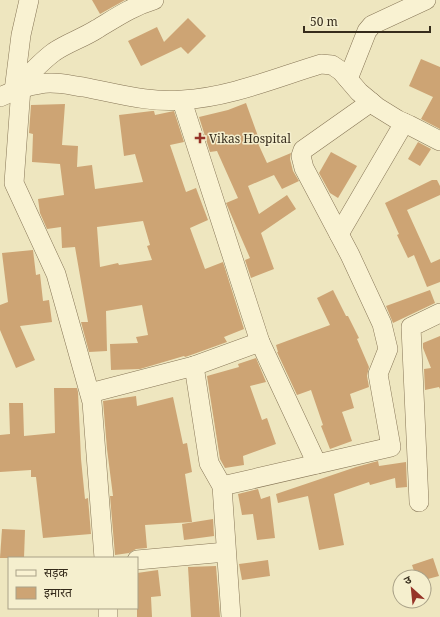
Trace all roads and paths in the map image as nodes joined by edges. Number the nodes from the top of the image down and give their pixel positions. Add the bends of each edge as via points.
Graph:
1 (154, 0) edge
2 (426, 0) edge
3 (25, 4) edge
4 (348, 79) junction
5 (12, 92) edge
6 (182, 100) junction
7 (371, 102) junction
8 (404, 122) junction
9 (440, 141) edge
10 (339, 234) junction
11 (440, 314) edge
12 (260, 342) junction
13 (194, 366) junction
14 (90, 393) junction
15 (317, 464) junction
16 (222, 486) junction
17 (419, 502) dead end
18 (226, 552) junction
19 (104, 557) edge
20 (138, 560) edge
21 (231, 617) edge

1 - 5 street via 133,7 54,52
2 - 4 street via 372,25 367,31
3 - 5 street
4 - 6 street via 332,64 321,64 239,91 214,97
4 - 7 street
5 - 6 street via 41,83 58,83 148,100
5 - 14 street via 14,184 56,274
6 - 12 street
7 - 8 street
7 - 10 street via 303,150 301,156 304,168
8 - 9 street
8 - 10 street
10 - 15 street via 382,324 388,349 378,374 391,447
11 - 17 street via 411,327
12 - 13 street
12 - 15 street
13 - 14 street
13 - 16 street via 209,462
14 - 19 street
15 - 16 street
16 - 18 street
18 - 20 street
18 - 21 street

